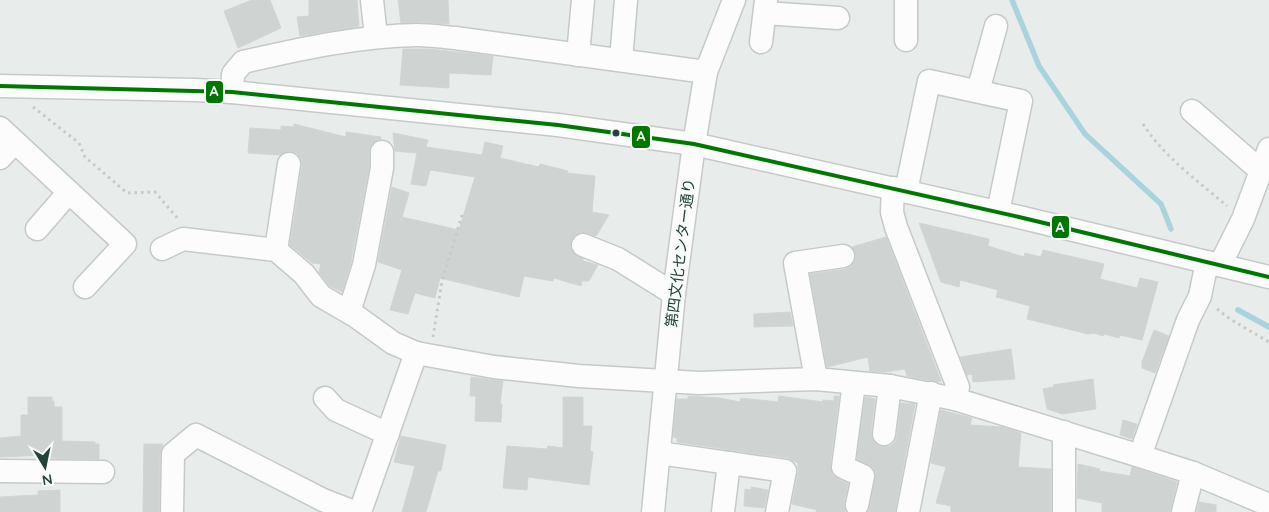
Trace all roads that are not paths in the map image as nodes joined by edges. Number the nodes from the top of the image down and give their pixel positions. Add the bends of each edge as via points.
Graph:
1 (372, 0) edge
2 (583, 0) edge
3 (626, 0) edge
4 (734, 0) edge
5 (906, 0) edge
6 (765, 7) edge
7 (838, 18) dead end
8 (996, 26) dead end
9 (376, 37) junction
10 (906, 40) dead end
11 (761, 42) dead end
12 (578, 54) junction
13 (622, 60) junction
14 (706, 72) junction
15 (0, 86) edge
16 (978, 91) junction
17 (232, 92) junction
18 (1192, 111) dead end
19 (7, 135) edge
20 (694, 144) junction
21 (1269, 148) edge
22 (382, 152) dead end
23 (0, 158) edge
24 (289, 164) dead end
25 (1261, 172) junction
26 (899, 190) junction
27 (69, 192) junction
28 (998, 212) junction
29 (37, 229) dead end
30 (582, 245) dead end
31 (162, 249) dead end
32 (276, 250) junction
33 (843, 256) dead end
34 (1214, 264) junction
35 (1269, 277) edge
36 (85, 287) dead end
37 (674, 294) junction
38 (349, 312) junction
39 (423, 354) junction
40 (816, 378) junction
41 (665, 380) junction
42 (854, 383) junction
43 (890, 386) junction
44 (931, 393) junction
45 (324, 398) dead end
46 (955, 399) junction
47 (1064, 432) junction
48 (388, 434) junction
49 (884, 434) dead end
50 (659, 452) junction
51 (1140, 456) junction
52 (729, 463) junction
53 (0, 471) edge
54 (103, 472) dead end
55 (1193, 473) junction
56 (857, 505) dead end
57 (1256, 505) edge
58 (172, 512) edge
59 (354, 512) edge
60 (360, 512) edge
61 (653, 512) edge
62 (723, 512) edge
63 (777, 512) edge
64 (908, 512) edge
65 (1064, 512) edge
66 (1183, 512) edge

1 - 9 street
2 - 12 street
3 - 13 street
4 - 14 street, 第四文化センター通り
5 - 10 street
6 - 7 street
6 - 11 street
8 - 16 street
9 - 12 street via 419,35 455,38
9 - 17 street via 293,50 243,62 233,74
12 - 13 street
13 - 14 street
14 - 20 street, 第四文化センター通り
15 - 17 street
16 - 26 street via 929,80
16 - 28 street via 1021,101
17 - 20 street via 558,125
18 - 25 street
19 - 23 street
19 - 27 street
20 - 26 street
20 - 37 street, 第四文化センター通り
21 - 25 street
22 - 38 street via 382,168 364,265
24 - 32 street
25 - 34 street via 1243,219
26 - 28 street
26 - 46 street via 892,212 896,227 958,387
27 - 29 street
27 - 36 street via 125,244
28 - 34 street
30 - 37 street via 618,259
31 - 32 street via 184,239 196,239
32 - 38 street via 304,274 321,296
33 - 40 street via 796,263
34 - 35 street
34 - 51 street via 1188,320
37 - 41 street, 第四文化センター通り
38 - 39 street via 393,343
39 - 41 street via 494,367 579,376
39 - 48 street
40 - 41 street via 700,384
40 - 42 street
41 - 50 street, 第四文化センター通り
42 - 43 street
42 - 56 street via 843,467 863,476
43 - 44 street
43 - 49 street
44 - 46 street
44 - 64 street
45 - 48 street via 336,410
46 - 47 street
47 - 51 street
47 - 65 street
48 - 60 street
50 - 52 street
50 - 61 street, 第四文化センター通り
51 - 55 street
52 - 62 street
52 - 63 street via 785,471
53 - 54 street
55 - 57 street
55 - 66 street
58 - 59 street via 173,454 196,435 322,500

